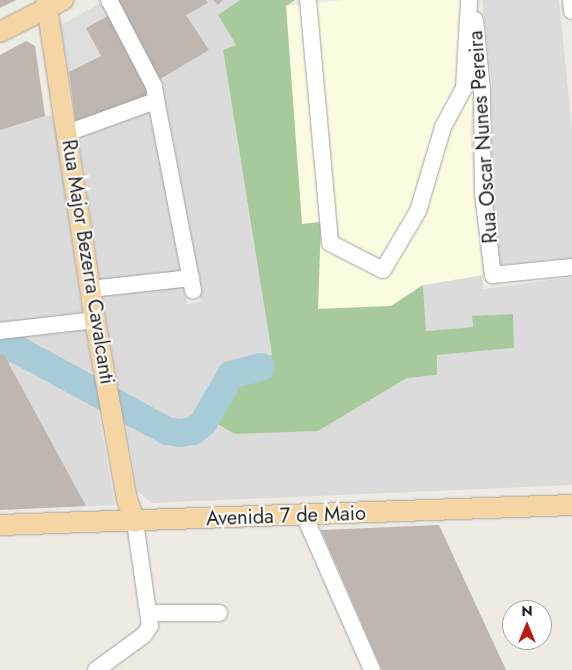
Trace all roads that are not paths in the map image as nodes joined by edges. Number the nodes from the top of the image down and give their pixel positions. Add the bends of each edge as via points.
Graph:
1 (109, 0) edge
2 (308, 0) edge
3 (469, 0) edge
4 (473, 0) edge
5 (571, 0) edge
6 (52, 3) edge
7 (572, 12) edge
8 (0, 32) edge
9 (157, 105) junction
10 (67, 133) junction
11 (572, 267) edge
12 (90, 289) junction
13 (95, 320) junction
14 (0, 331) edge
15 (572, 505) edge
16 (304, 515) junction
17 (134, 522) junction
18 (0, 525) edge
19 (150, 613) junction
20 (219, 613) dead end
21 (96, 670) edge
22 (372, 670) edge

1 - 9 street via 154,86
2 - 3 street via 330,244 383,270 418,211 443,127 464,88
4 - 11 street, Rua Oscar Nunes Pereira via 482,89 483,194 493,274
5 - 7 street
6 - 8 main road
6 - 10 main road, Rua Major Bezerra Cavalcanti
9 - 10 street via 150,103
9 - 12 street via 192,284
10 - 12 main road, Rua Major Bezerra Cavalcanti
12 - 13 main road, Rua Major Bezerra Cavalcanti
13 - 14 street
13 - 17 main road, Rua Major Bezerra Cavalcanti via 127,499
15 - 16 main road, Avenida 7 de Maio
16 - 17 main road, Avenida 7 de Maio
16 - 22 street
17 - 18 main road, Avenida 7 de Maio
17 - 19 street
19 - 20 street
19 - 21 street via 150,626 144,635

